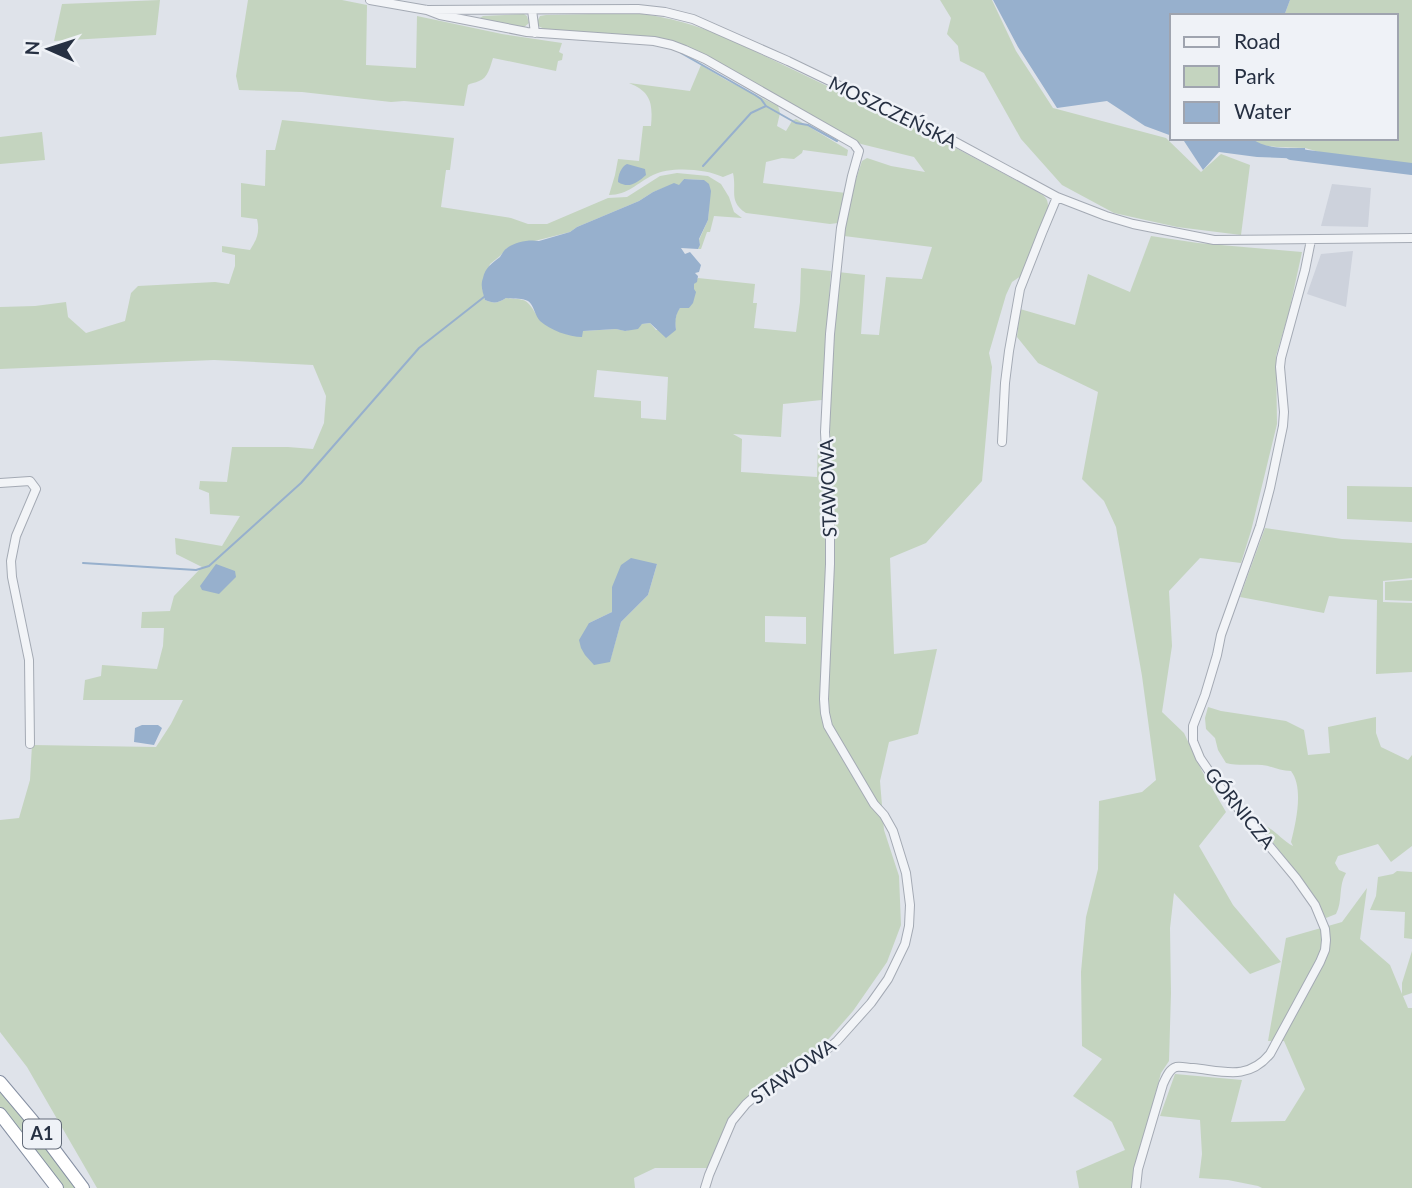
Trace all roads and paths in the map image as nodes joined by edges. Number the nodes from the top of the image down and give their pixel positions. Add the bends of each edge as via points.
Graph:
1 (370, 0) edge
2 (427, 10) junction
3 (532, 10) junction
4 (535, 33) junction
5 (1057, 197) junction
6 (1412, 238) edge
7 (1311, 240) junction
8 (1002, 442) dead end
9 (0, 483) edge
10 (30, 744) dead end
11 (0, 1082) edge
12 (0, 1114) edge
13 (57, 1188) edge
14 (82, 1188) edge
15 (705, 1188) edge
16 (1136, 1188) edge

1 - 2 street, MOSZCZEŃSKA
2 - 3 street, MOSZCZEŃSKA
2 - 4 street, STAWOWA
3 - 4 street
3 - 5 street, MOSZCZEŃSKA via 645,9 680,14 948,138
4 - 15 street, STAWOWA via 654,41 685,50 854,144 859,151 841,228 830,334 825,432 831,525 824,699 828,726 893,831 906,873 909,926 901,953 871,1003 836,1041 762,1090 732,1121
5 - 7 street, MOSZCZEŃSKA via 1133,224 1202,239
5 - 8 street via 1020,289 1005,383
6 - 7 street, MOSZCZEŃSKA
7 - 16 street, GÓRNICZA via 1280,367 1283,426 1270,488 1192,732 1195,747 1217,783 1315,905 1325,929 1325,950 1270,1054 1256,1068 1238,1072 1175,1067 1170,1071
9 - 10 street via 30,481 37,489 16,536 11,561 29,660
11 - 14 highway, A1
12 - 13 highway, A1

